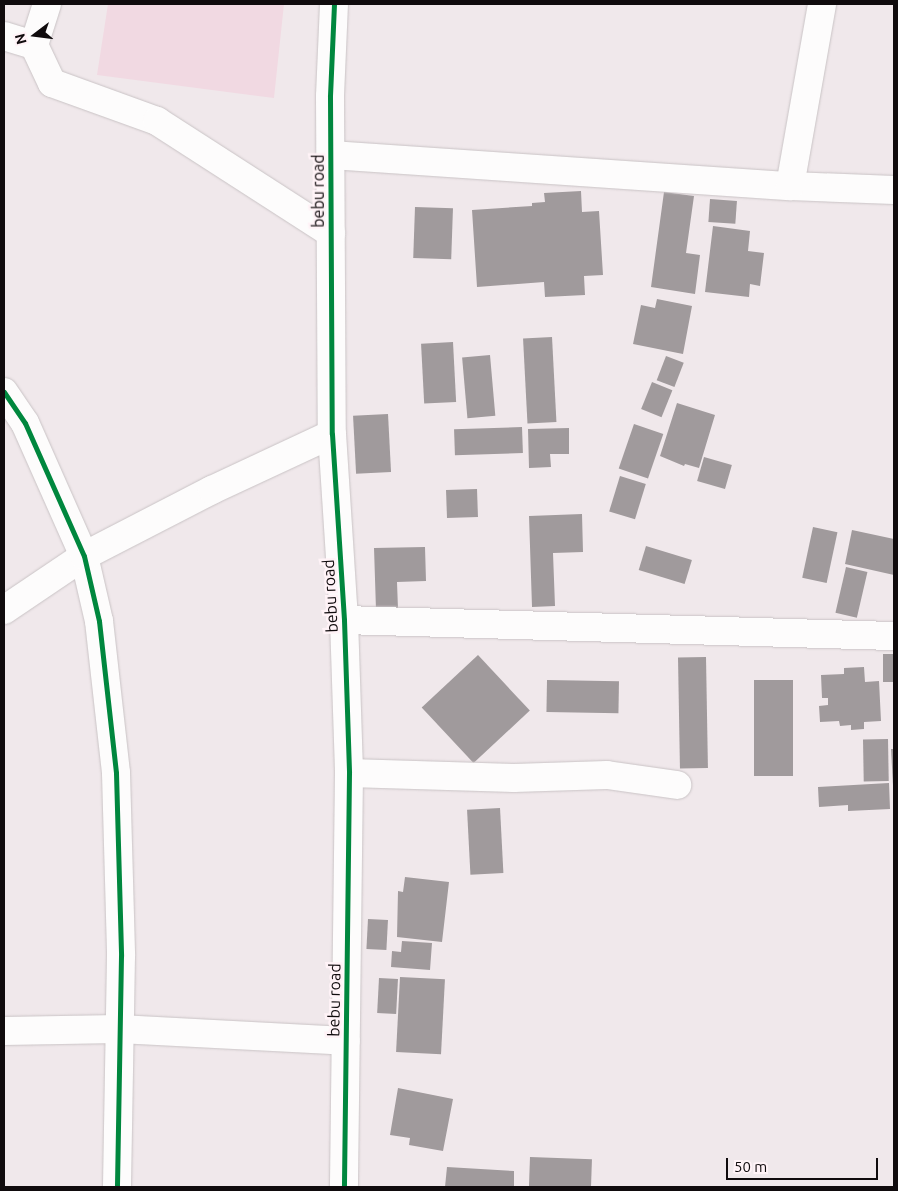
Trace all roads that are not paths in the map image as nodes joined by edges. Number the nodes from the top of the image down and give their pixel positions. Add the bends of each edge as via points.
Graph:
1 (47, 4) edge
2 (334, 4) edge
3 (822, 4) edge
4 (4, 36) edge
5 (34, 45) junction
6 (331, 155) junction
7 (790, 186) junction
8 (894, 190) edge
9 (331, 233) junction
10 (4, 392) edge
11 (332, 434) junction
12 (84, 556) junction
13 (4, 610) edge
14 (344, 620) junction
15 (894, 636) edge
16 (349, 773) junction
17 (677, 785) dead end
18 (119, 1029) junction
19 (4, 1031) edge
20 (346, 1041) junction
21 (117, 1187) edge
22 (344, 1187) edge

1 - 5 street
2 - 6 street, bebu road
3 - 7 street
4 - 5 street
5 - 9 street via 52,82 157,121
6 - 7 street
6 - 9 street, bebu road
7 - 8 street
9 - 11 street, bebu road
10 - 12 street via 25,423
11 - 12 street via 212,490
11 - 14 street, bebu road
12 - 13 street
12 - 18 street via 99,621 116,773 121,956
14 - 15 street
14 - 16 street, bebu road
16 - 17 street via 514,778 607,775
16 - 20 street, bebu road
18 - 19 street
18 - 20 street
18 - 21 street
20 - 22 street, bebu road

